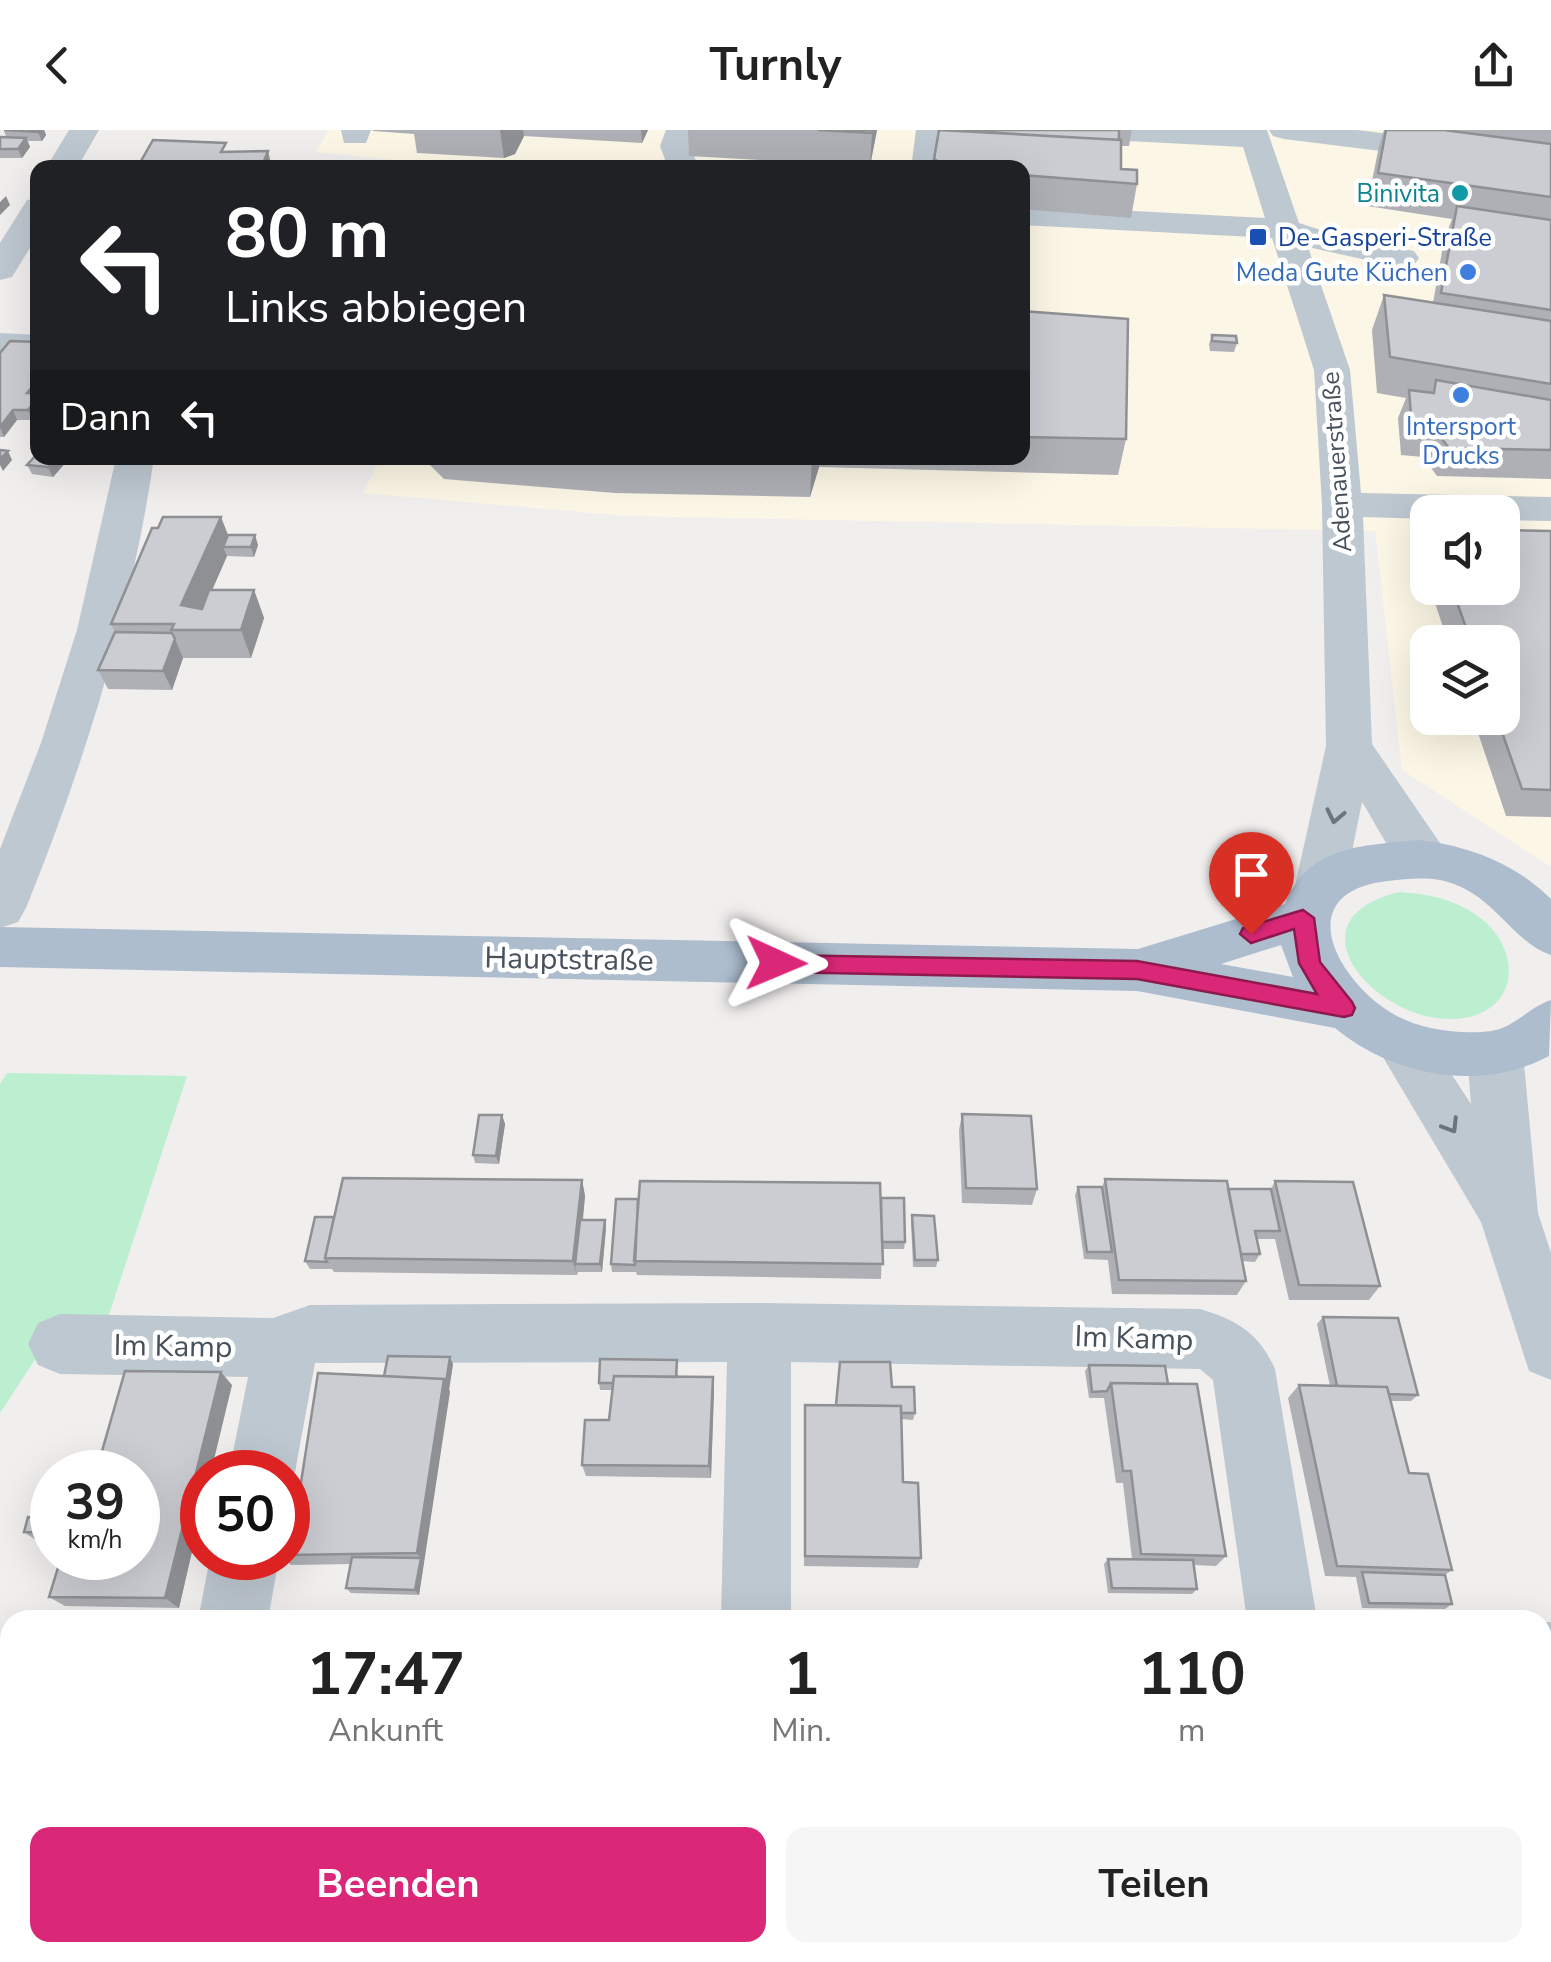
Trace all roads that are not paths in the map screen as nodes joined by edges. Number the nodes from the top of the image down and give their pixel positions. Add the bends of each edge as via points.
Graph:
1 (84, 130) edge
2 (682, 130) edge
3 (931, 130) edge
4 (1090, 130) edge
5 (1264, 133) edge
6 (66, 160) edge
7 (681, 160) edge
8 (927, 160) edge
9 (1551, 163) edge
10 (1030, 215) edge
11 (30, 220) edge
12 (1286, 229) junction
13 (1402, 258) dead end
14 (0, 270) edge
15 (0, 344) edge
16 (30, 346) edge
17 (134, 465) edge
18 (1342, 506) junction
19 (1551, 509) edge
20 (1349, 746) junction
21 (1426, 859) junction
22 (1311, 902) junction
23 (0, 908) edge
24 (1543, 919) edge
25 (0, 946) edge
26 (1137, 970) junction
27 (1344, 1008) junction
28 (1551, 1022) edge
29 (1401, 1042) junction
30 (1495, 1053) junction
31 (1508, 1213) junction
32 (759, 1332) junction
33 (60, 1344) dead end
34 (286, 1348) junction
35 (1551, 1350) edge
36 (266, 1450) edge
37 (241, 1580) edge
38 (235, 1610) edge
39 (756, 1610) edge
40 (1280, 1610) edge

1 - 6 street
2 - 7 street via 675,146
3 - 8 street
4 - 5 street
5 - 9 street
5 - 12 street, Adenauerstraße
10 - 12 street
11 - 14 street
12 - 13 street
12 - 18 street, Adenauerstraße via 1332,370
15 - 16 street
17 - 23 street via 126,524 88,671
18 - 19 street
18 - 20 street, Adenauerstraße
20 - 21 street
20 -> 22 street, Adenauerstraße
21 - 22 main road, Hauptstraße via 1347,866
21 - 24 main road, Hauptstraße via 1470,870
22 - 26 main road, Hauptstraße
22 - 27 main road via 1310,963
25 - 26 main road, Hauptstraße
26 - 27 main road, Hauptstraße
27 - 29 main road
28 - 30 main road via 1524,1044
29 - 30 main road via 1449,1055
29 -> 31 street
30 - 31 street
31 - 35 street
32 - 34 street, Im Kamp via 310,1334
32 - 39 street
32 - 40 street, Im Kamp via 1218,1343 1243,1370
33 - 34 street, Im Kamp
34 - 36 street
37 - 38 street

